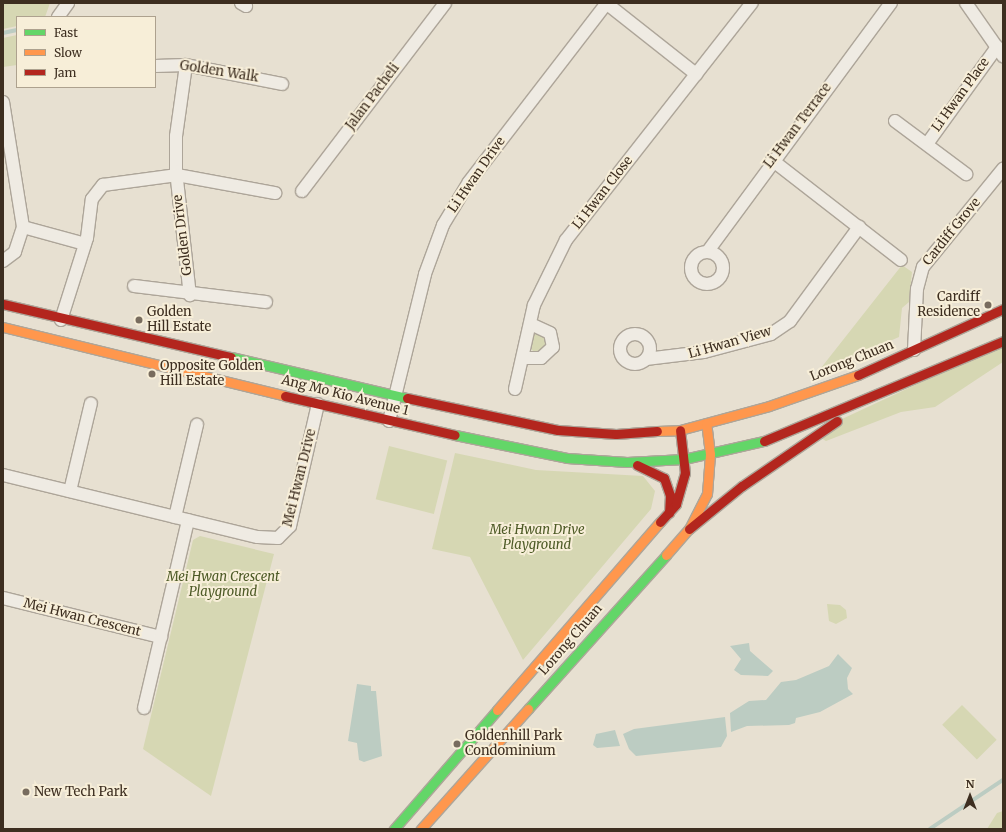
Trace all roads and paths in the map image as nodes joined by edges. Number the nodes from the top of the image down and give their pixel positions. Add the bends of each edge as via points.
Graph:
1 (68, 3) edge
2 (445, 3) edge
3 (607, 3) edge
4 (752, 3) edge
5 (892, 3) edge
6 (966, 3) edge
7 (59, 16) edge
8 (1000, 52) edge
9 (186, 65) junction
10 (156, 66) edge
11 (696, 74) junction
12 (282, 84) dead end
13 (3, 102) edge
14 (895, 121) dead end
15 (927, 144) junction
16 (6, 146) edge
17 (772, 160) junction
18 (1003, 169) edge
19 (966, 174) dead end
20 (176, 175) junction
21 (302, 191) dead end
22 (275, 193) dead end
23 (23, 227) junction
24 (859, 227) junction
25 (85, 244) junction
26 (708, 251) dead end
27 (901, 260) dead end
28 (3, 261) edge
29 (134, 286) dead end
30 (190, 295) junction
31 (266, 302) dead end
32 (3, 304) edge
33 (1003, 309) edge
34 (61, 320) junction
35 (531, 324) junction
36 (3, 327) edge
37 (1003, 341) edge
38 (914, 350) junction
39 (524, 358) junction
40 (646, 359) dead end
41 (515, 389) dead end
42 (396, 394) junction
43 (864, 402) junction
44 (91, 403) dead end
45 (318, 404) junction
46 (389, 421) junction
47 (706, 423) junction
48 (196, 425) dead end
49 (680, 430) junction
50 (710, 454) junction
51 (684, 459) junction
52 (627, 462) junction
53 (3, 475) edge
54 (70, 490) junction
55 (669, 513) junction
56 (175, 517) junction
57 (188, 520) junction
58 (690, 529) junction
59 (3, 598) edge
60 (161, 637) junction
61 (547, 650) junction
62 (568, 663) junction
63 (144, 708) dead end
64 (452, 760) junction
65 (469, 774) junction
66 (394, 829) edge
67 (421, 829) edge

1 - 7 street
2 - 21 street, Jalan Pacheli
3 - 11 street
3 - 42 street, Li Hwan Drive via 473,178 443,225 425,274
4 - 11 street, Li Hwan Close
5 - 17 street, Li Hwan Terrace
6 - 8 street
8 - 15 street, Li Hwan Place
9 - 10 street, Golden Walk
9 - 12 street, Golden Walk
9 - 20 street, Golden Drive via 176,136
11 - 35 street, Li Hwan Close via 566,240 543,283
13 - 16 street
14 - 15 street, Li Hwan Place
15 - 19 street, Li Hwan Place
16 - 23 street
17 - 24 street
17 - 26 street, Li Hwan Terrace
18 - 38 street, Cardiff Grove via 923,267 917,289
20 - 22 street, Golden Drive
20 - 25 street, Golden Drive via 114,182 99,188 92,199
20 - 30 street, Golden Drive
23 - 25 street
23 - 28 street via 15,252
24 - 27 street
24 - 40 street, Li Hwan View via 790,321 771,334 704,352
25 - 34 street, Golden Drive
29 - 30 street
30 - 31 street
32 - 34 main road, Ang Mo Kio Avenue 1
33 - 38 main road, Lorong Chuan
34 - 42 main road, Ang Mo Kio Avenue 1 via 305,377
35 - 39 street, Li Hwan Close
35 - 39 street via 550,333 553,347 541,358
36 - 45 main road, Ang Mo Kio Avenue 1
37 - 43 main road
38 - 47 main road, Lorong Chuan via 858,375
39 - 41 street, Li Hwan Close
42 - 46 street, Li Hwan Drive
42 - 49 main road, Ang Mo Kio Avenue 1 via 565,431 616,434
43 - 50 main road via 789,433
43 - 58 main road via 742,486
44 - 54 street
45 - 46 main road, Ang Mo Kio Avenue 1
45 - 57 street, Mei Hwan Drive via 285,535 264,538
46 - 52 main road, Ang Mo Kio Avenue 1 via 560,457
47 - 49 main road, Lorong Chuan
47 - 50 main road, Lorong Chuan
48 - 56 street
49 - 51 main road, Lorong Chuan
50 - 51 main road
50 - 58 main road, Lorong Chuan via 707,494
51 - 52 main road, Ang Mo Kio Avenue 1
51 - 55 main road, Lorong Chuan via 682,492
52 - 55 main road via 648,468 664,478 670,495
53 - 54 street, Mei Hwan Drive
54 - 56 street, Mei Hwan Drive
55 - 61 main road, Lorong Chuan via 597,599
56 - 57 street, Mei Hwan Drive
57 - 60 street
58 - 62 main road, Lorong Chuan
59 - 60 street, Mei Hwan Crescent
60 - 63 street
61 - 62 main road via 563,653
61 - 64 main road, Lorong Chuan
62 - 65 main road, Lorong Chuan
64 - 65 main road via 459,771
64 - 66 main road, Lorong Chuan
65 - 67 main road, Lorong Chuan

